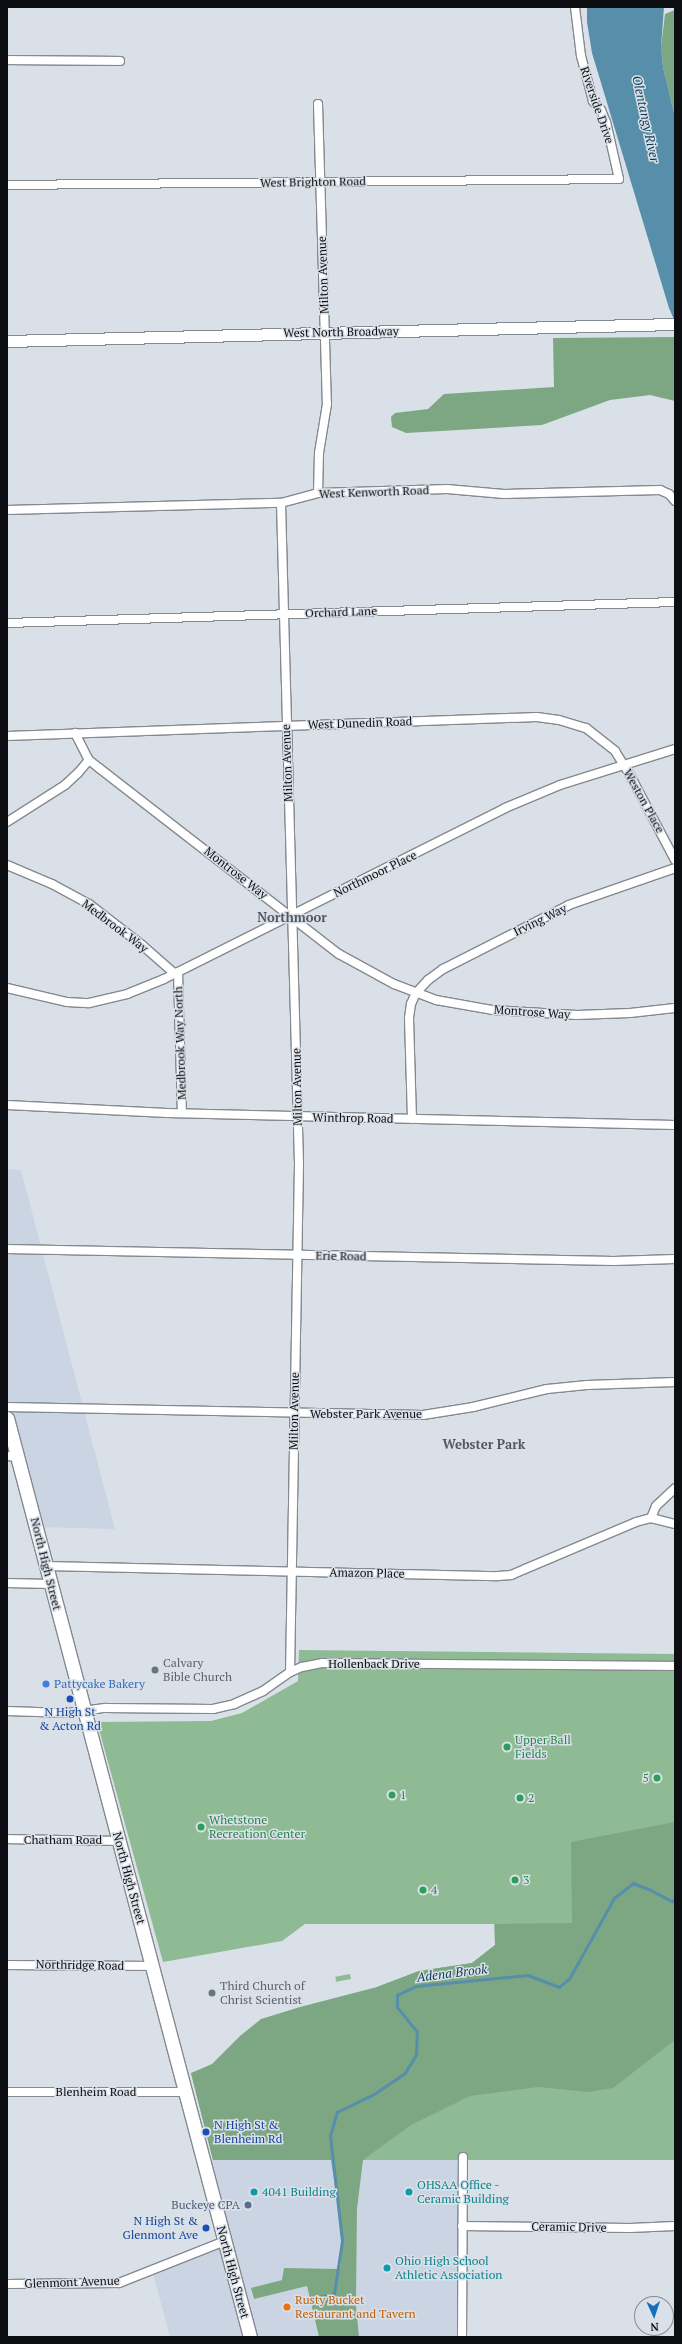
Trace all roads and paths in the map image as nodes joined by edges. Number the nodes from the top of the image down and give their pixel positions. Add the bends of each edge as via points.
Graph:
1 (575, 7) edge
2 (7, 60) edge
3 (120, 61) dead end
4 (318, 104) dead end
5 (619, 179) joint
6 (319, 182) junction
7 (7, 185) edge
8 (675, 324) edge
9 (325, 332) junction
10 (7, 341) edge
11 (318, 493) junction
12 (675, 501) edge
13 (280, 503) junction
14 (7, 510) edge
15 (675, 602) edge
16 (283, 614) junction
17 (7, 624) edge
18 (286, 726) junction
19 (75, 733) junction
20 (7, 736) edge
21 (675, 749) edge
22 (88, 760) junction
23 (624, 764) junction
24 (7, 822) edge
25 (675, 860) edge
26 (7, 865) edge
27 (675, 868) edge
28 (292, 917) junction
29 (176, 973) junction
30 (7, 988) edge
31 (416, 993) junction
32 (675, 1008) edge
33 (7, 1105) edge
34 (182, 1113) junction
35 (298, 1117) junction
36 (412, 1119) junction
37 (675, 1126) edge
38 (7, 1250) edge
39 (298, 1256) junction
40 (675, 1259) edge
41 (675, 1382) edge
42 (7, 1407) edge
43 (294, 1414) junction
44 (7, 1418) edge
45 (12, 1456) edge
46 (675, 1488) edge
47 (651, 1518) junction
48 (675, 1524) edge
49 (46, 1566) junction
50 (291, 1572) junction
51 (7, 1583) edge
52 (51, 1584) junction
53 (675, 1666) edge
54 (290, 1672) junction
55 (7, 1711) edge
56 (85, 1712) junction
57 (7, 1839) edge
58 (118, 1841) junction
59 (7, 1965) edge
60 (152, 1966) junction
61 (7, 2092) edge
62 (185, 2092) junction
63 (463, 2157) dead end
64 (462, 2226) junction
65 (675, 2226) edge
66 (225, 2241) junction
67 (7, 2284) edge
68 (250, 2337) edge
69 (462, 2337) edge

1 - 5 street, Riverside Drive via 581,56 593,101 601,110 606,122
2 - 3 street
4 - 6 street, Milton Avenue
5 - 6 street, West Brighton Road
6 - 7 street, West Brighton Road
6 - 9 street, Milton Avenue
8 - 9 main road, West North Broadway
9 - 10 main road, West North Broadway
9 - 11 street, Milton Avenue via 327,404 319,453
11 - 12 street, West Kenworth Road via 447,489 510,494 660,490 669,494
11 - 13 street, West Kenworth Road
13 - 14 street, West Kenworth Road
13 - 16 street, Milton Avenue
15 - 16 street, Orchard Lane
16 - 17 street, Orchard Lane
16 - 18 street, Milton Avenue
18 - 19 street, West Dunedin Road
18 - 23 street, West Dunedin Road via 544,718 586,728 615,751
18 - 28 street, Milton Avenue
19 - 20 street, West Dunedin Road
19 - 22 street, Montrose Way
21 - 23 street, Northmoor Place
22 - 24 street via 65,785
22 - 28 street, Montrose Way
23 - 25 street, Weston Place
23 - 28 street, Northmoor Place via 560,785 505,808
26 - 29 street, Medbrook Way via 52,884 89,904
27 - 31 street, Irving Way via 608,890 534,922 443,970 428,980
28 - 29 street, Northmoor Place
28 - 31 street, Montrose Way via 333,950 362,968
28 - 35 street, Milton Avenue
29 - 30 street, Northmoor Place via 127,994 89,1003 67,1002
29 - 34 street, Medbrook Way North
31 - 32 street, Montrose Way via 462,1005 534,1013 606,1015
31 - 36 street via 408,1018
33 - 34 street, Winthrop Road
34 - 35 street, Winthrop Road
35 - 36 street, Winthrop Road
35 - 39 street, Milton Avenue
36 - 37 street, Winthrop Road
38 - 39 street, Erie Road
39 - 40 street, Erie Road via 614,1261
39 - 43 street, Milton Avenue
41 - 43 street, Webster Park Avenue via 587,1385 547,1390 473,1407 423,1415
42 - 43 street, Webster Park Avenue
43 - 50 street, Milton Avenue
44 - 45 main road, North High Street
45 - 49 main road, North High Street
46 - 47 street via 656,1506
47 - 48 street
47 - 50 street, Amazon Place via 611,1531 511,1575
49 - 50 street, Amazon Place
49 - 52 main road, North High Street
50 - 54 street, Milton Avenue
51 - 52 street
52 - 56 main road, North High Street
53 - 54 street, Hollenback Drive via 334,1663 302,1667
54 - 56 street, Hollenback Drive via 263,1692 226,1706 201,1709 105,1708
55 - 56 street, Hollenback Drive
56 - 58 main road, North High Street
57 - 58 street, Chatham Road
58 - 60 main road, North High Street
59 - 60 street, Northridge Road
60 - 62 main road, North High Street
61 - 62 street, Blenheim Road
62 - 66 main road, North High Street
63 - 64 street
64 - 65 street, Ceramic Drive
64 - 69 street
66 - 67 street, Glenmont Avenue via 118,2283
66 - 68 main road, North High Street

